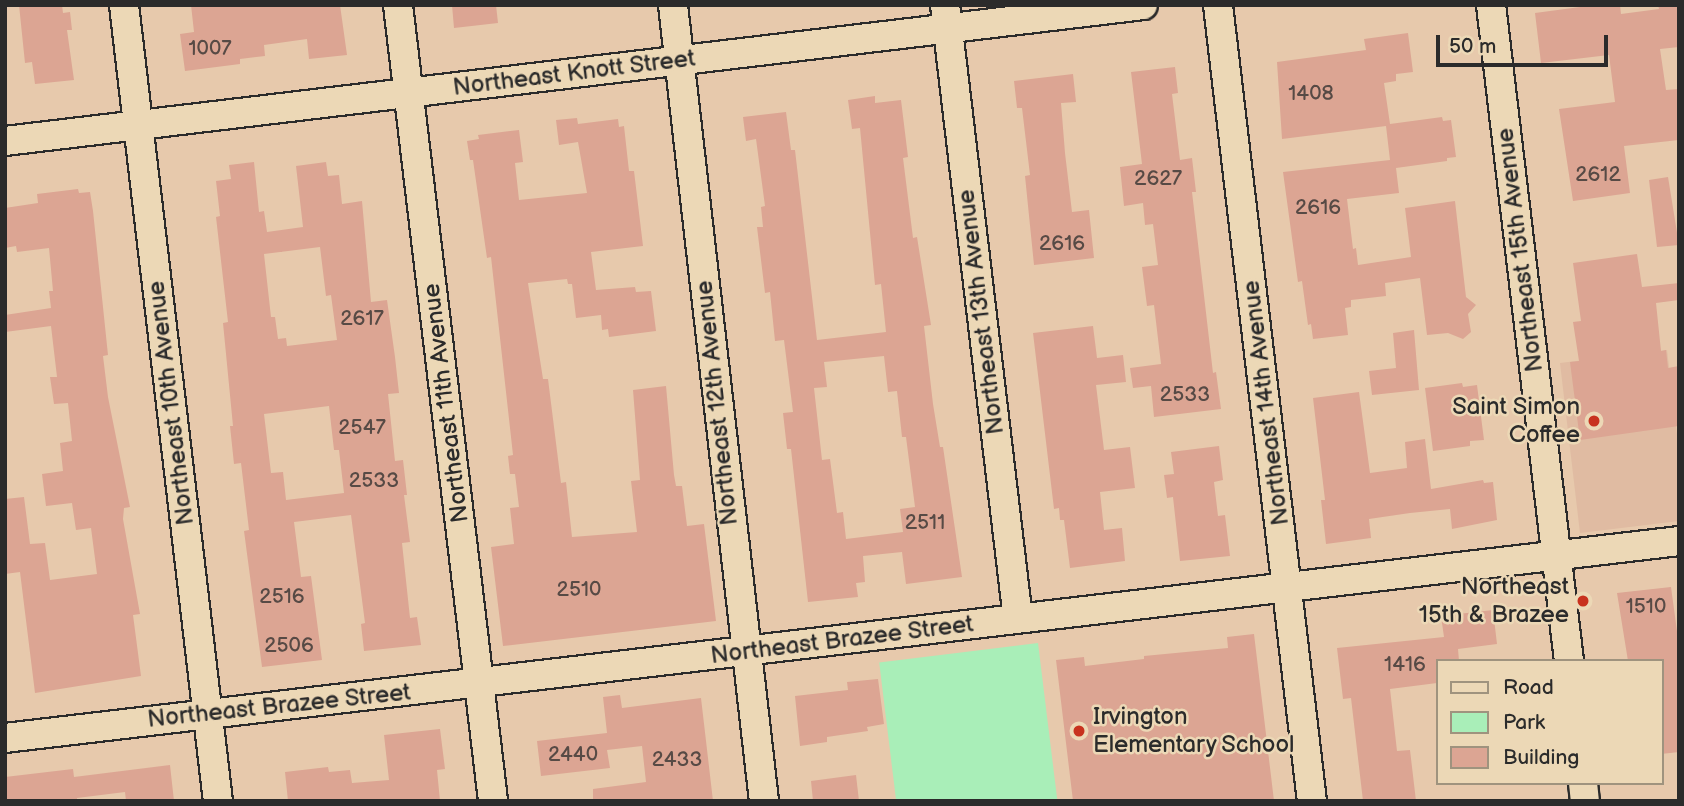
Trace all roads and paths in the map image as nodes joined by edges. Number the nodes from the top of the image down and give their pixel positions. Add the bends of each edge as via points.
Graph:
1 (124, 5) edge
2 (398, 5) edge
3 (673, 5) edge
4 (1143, 5) edge
5 (1219, 5) edge
6 (1491, 5) edge
7 (946, 17) edge
8 (680, 59) junction
9 (408, 93) junction
10 (138, 125) junction
11 (5, 141) edge
12 (1679, 541) edge
13 (1556, 556) junction
14 (1288, 588) junction
15 (1018, 619) junction
16 (745, 651) junction
17 (1569, 659) edge
18 (480, 683) junction
19 (207, 713) junction
20 (5, 738) edge
21 (218, 801) edge
22 (493, 801) edge
23 (764, 801) edge
24 (1312, 801) edge

1 - 10 street, Northeast 10th Avenue
2 - 9 street, Northeast 11th Avenue
3 - 8 street, Northeast 12th Avenue
4 - 7 street, Northeast Knott Street
5 - 14 street, Northeast 14th Avenue
6 - 13 street, Northeast 15th Avenue
7 - 8 street, Northeast Knott Street
7 - 15 street, Northeast 13th Avenue
8 - 9 street, Northeast Knott Street
8 - 16 street, Northeast 12th Avenue
9 - 10 street, Northeast Knott Street
9 - 18 street, Northeast 11th Avenue
10 - 11 street, Northeast Knott Street
10 - 19 street, Northeast 10th Avenue
12 - 13 street, Northeast Brazee Street
13 - 14 street, Northeast Brazee Street
13 - 17 street, Northeast 15th Avenue
14 - 15 street, Northeast Brazee Street
14 - 24 street, Northeast 14th Avenue
15 - 16 street, Northeast Brazee Street
16 - 18 street, Northeast Brazee Street
16 - 23 street, Northeast 12th Avenue
18 - 19 street, Northeast Brazee Street
18 - 22 street, Northeast 11th Avenue
19 - 20 street, Northeast Brazee Street
19 - 21 street, Northeast 10th Avenue

